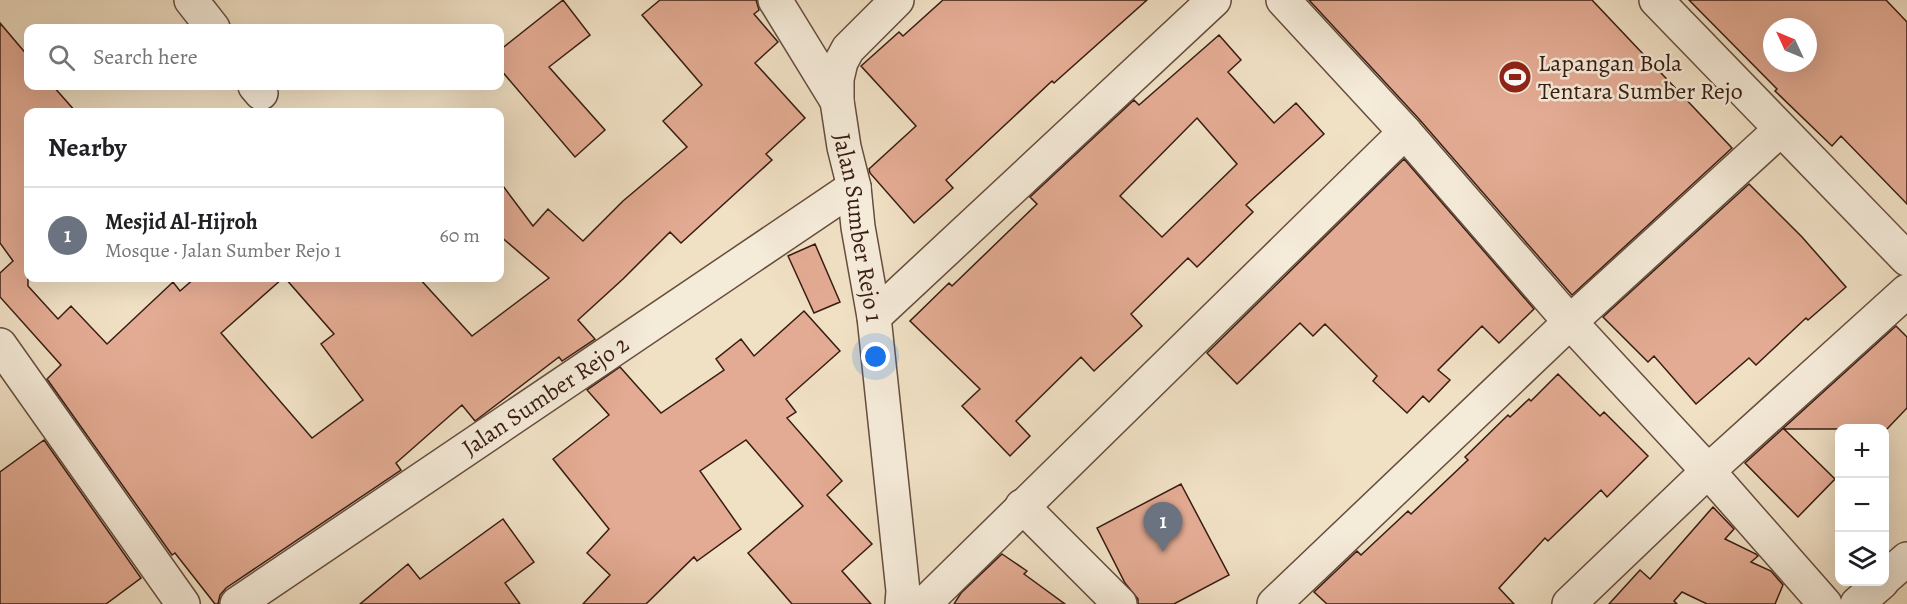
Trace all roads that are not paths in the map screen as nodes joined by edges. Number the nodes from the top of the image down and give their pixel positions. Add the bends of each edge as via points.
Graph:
1 (191, 0) edge
2 (776, 0) edge
3 (897, 0) edge
4 (1214, 0) edge
5 (1283, 0) edge
6 (1656, 0) edge
7 (210, 24) edge
8 (837, 101) junction
9 (1780, 130) junction
10 (1404, 132) junction
11 (854, 187) junction
12 (1907, 259) edge
13 (1907, 291) edge
14 (874, 317) junction
15 (1570, 322) junction
16 (0, 345) edge
17 (1708, 471) junction
18 (1022, 506) junction
19 (1907, 559) edge
20 (1889, 575) edge
21 (1876, 586) edge
22 (183, 604) edge
23 (237, 604) edge
24 (902, 604) edge
25 (924, 604) edge
26 (1120, 604) edge
27 (1274, 604) edge
28 (1569, 604) edge
29 (1825, 604) edge
30 (1857, 604) edge

1 - 7 street
2 - 8 street, Jalan Sumber Rejo 1
3 - 8 street, Jalan Sumber Rejo 1 via 848,49 837,79
4 - 14 street
5 - 10 street
6 - 9 street
8 - 11 street, Jalan Sumber Rejo 1
9 - 12 street
9 - 15 street
10 - 15 street
10 - 18 street
11 - 14 street, Jalan Sumber Rejo 1
11 - 23 street, Jalan Sumber Rejo 2
13 - 17 street
14 - 24 street, Jalan Sumber Rejo 1
15 - 17 street
15 - 27 street
16 - 22 street
17 - 28 street
17 - 29 street
18 - 25 street
18 - 26 street
19 - 20 street
21 - 30 street

